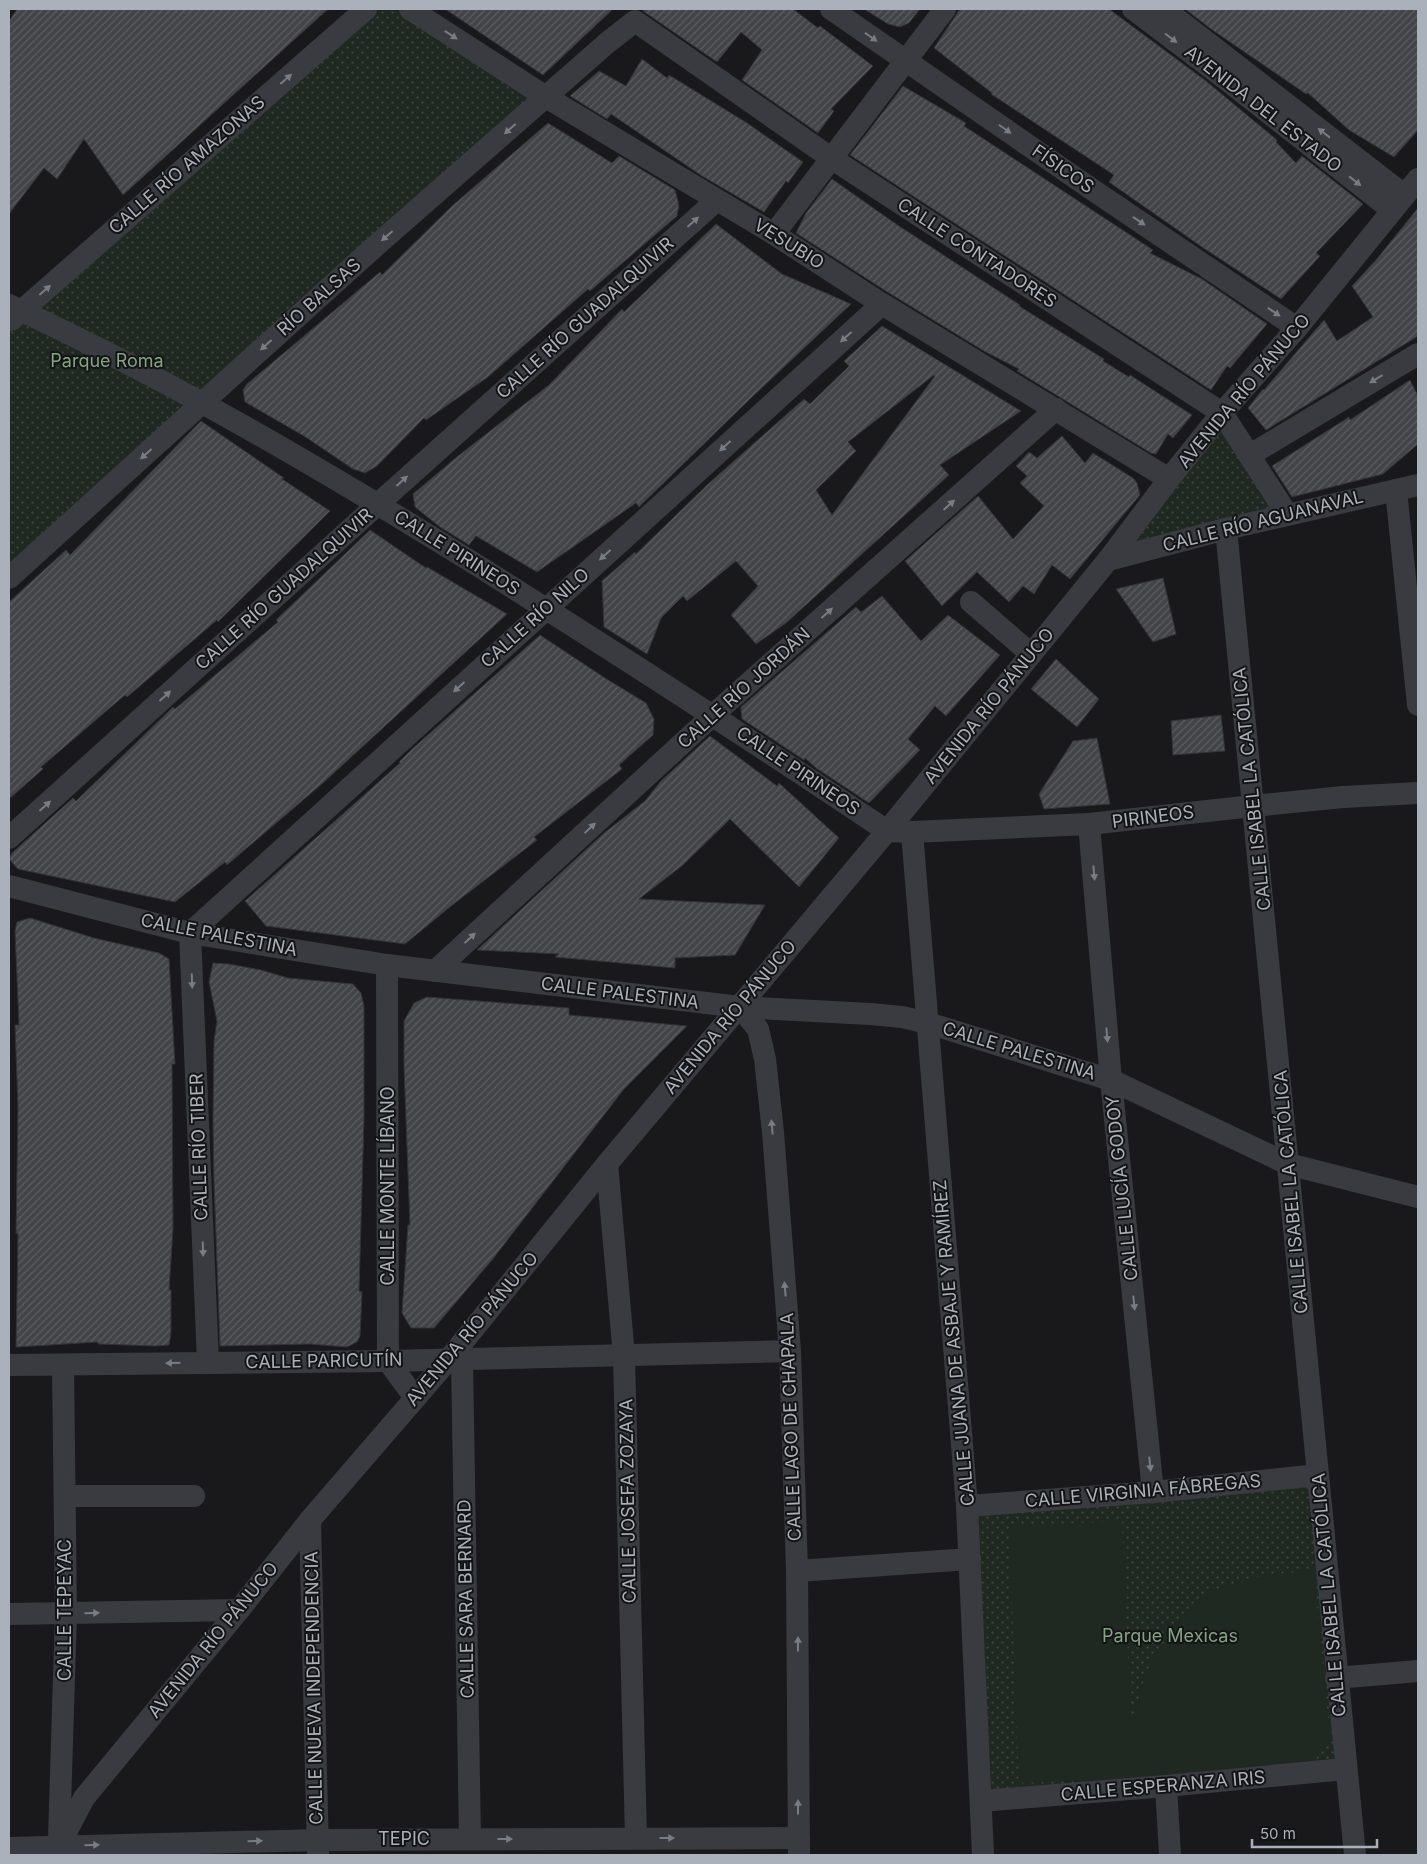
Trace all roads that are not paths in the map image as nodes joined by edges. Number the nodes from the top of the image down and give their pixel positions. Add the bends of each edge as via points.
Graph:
1 (366, 9) edge
2 (410, 9) edge
3 (831, 9) edge
4 (945, 9) edge
5 (1132, 9) edge
6 (1164, 9) edge
7 (634, 22) joint
8 (905, 60) junction
9 (546, 97) junction
10 (831, 158) junction
11 (1405, 194) edge
12 (717, 200) junction
13 (774, 234) junction
14 (882, 304) junction
15 (13, 313) edge
16 (1297, 328) junction
17 (1418, 354) edge
18 (202, 402) junction
19 (1056, 409) junction
20 (1222, 413) junction
21 (1250, 455) junction
22 (1170, 479) junction
23 (1418, 485) edge
24 (1396, 490) junction
25 (378, 504) junction
26 (1287, 514) junction
27 (1226, 529) junction
28 (1108, 560) junction
29 (9, 578) edge
30 (971, 602) dead end
31 (546, 608) junction
32 (1031, 654) junction
33 (1418, 705) edge
34 (713, 715) junction
35 (1418, 793) edge
36 (1253, 806) junction
37 (1090, 824) junction
38 (887, 831) junction
39 (912, 832) junction
40 (9, 838) edge
41 (9, 886) edge
42 (190, 933) junction
43 (387, 966) junction
44 (434, 971) junction
45 (740, 1007) junction
46 (928, 1023) junction
47 (1111, 1080) junction
48 (607, 1164) junction
49 (1288, 1164) junction
50 (1418, 1196) edge
51 (790, 1351) junction
52 (624, 1356) junction
53 (455, 1359) junction
54 (388, 1361) junction
55 (208, 1362) junction
56 (9, 1365) edge
57 (63, 1365) junction
58 (415, 1398) junction
59 (1318, 1475) junction
60 (1153, 1492) junction
61 (65, 1496) junction
62 (194, 1496) dead end
63 (967, 1506) junction
64 (310, 1520) junction
65 (970, 1559) junction
66 (797, 1571) junction
67 (239, 1610) junction
68 (9, 1614) edge
69 (66, 1614) junction
70 (1418, 1671) edge
71 (1336, 1678) junction
72 (1345, 1769) junction
73 (1166, 1786) junction
74 (981, 1801) junction
75 (636, 1838) junction
76 (470, 1839) junction
77 (558, 1847) edge
78 (799, 1847) edge
79 (9, 1848) edge
80 (318, 1848) edge
81 (55, 1852) edge
82 (983, 1855) edge
83 (1170, 1855) edge
84 (1355, 1855) edge

15 -> 1 street, CALLE RÍO AMAZONAS
2 -> 9 street, VESUBIO
3 -> 8 street, FÍSICOS
4 - 8 street
5 -> 11 street, AVENIDA DEL ESTADO via 1228,81
11 -> 6 street, AVENIDA DEL ESTADO
7 - 9 street, RÍO BALSAS
7 - 10 street, CALLE CONTADORES
8 - 10 street
8 -> 16 street, FÍSICOS
9 - 12 street, VESUBIO
9 -> 18 street, RÍO BALSAS
10 - 13 street
10 - 20 street, CALLE CONTADORES
11 - 16 street, AVENIDA RÍO PÁNUCO
12 - 13 street, VESUBIO
25 -> 12 street, CALLE RÍO GUADALQUIVIR
13 - 14 street, VESUBIO
14 - 19 street, VESUBIO
14 -> 31 street, CALLE RÍO NILO
15 - 18 street, CALLE PIRINEOS
16 - 20 street, AVENIDA RÍO PÁNUCO
17 -> 21 street
18 - 25 street, CALLE PIRINEOS
18 -> 29 street, RÍO BALSAS
19 - 22 street, VESUBIO
34 -> 19 street, CALLE RÍO JORDÁN
20 - 21 street, CALLE CONTADORES
20 - 22 street, AVENIDA RÍO PÁNUCO
21 - 26 street, CALLE CONTADORES
22 - 28 street, AVENIDA RÍO PÁNUCO
23 - 24 street, CALLE RÍO AGUANAVAL
24 - 26 street, CALLE RÍO AGUANAVAL
24 - 33 street
25 - 31 street, CALLE PIRINEOS
40 -> 25 street, CALLE RÍO GUADALQUIVIR
26 - 27 street, CALLE RÍO AGUANAVAL
27 - 28 street, CALLE RÍO AGUANAVAL
27 - 36 street, CALLE ISABEL LA CATÓLICA
28 - 32 street, AVENIDA RÍO PÁNUCO
30 - 32 street
31 - 34 street, CALLE PIRINEOS
31 -> 42 street, CALLE RÍO NILO
32 - 38 street, AVENIDA RÍO PÁNUCO
34 - 38 street, CALLE PIRINEOS
44 -> 34 street, CALLE RÍO JORDÁN
35 - 36 street, PIRINEOS
36 - 37 street, PIRINEOS
36 - 49 street, CALLE ISABEL LA CATÓLICA
37 - 39 street, PIRINEOS
37 -> 47 street, CALLE LUCÍA GODOY
38 - 39 street, PIRINEOS
38 - 45 street, AVENIDA RÍO PÁNUCO
39 - 46 street, CALLE JUANA DE ASBAJE Y RAMÍREZ
41 - 42 street, CALLE PALESTINA
42 - 43 street, CALLE PALESTINA
42 -> 55 street, CALLE RÍO TIBER
43 - 44 street, CALLE PALESTINA
43 - 54 street, CALLE MONTE LÍBANO
44 - 45 street, CALLE PALESTINA
45 - 46 street, CALLE PALESTINA via 870,1014
45 - 48 street, AVENIDA RÍO PÁNUCO
51 -> 45 street, CALLE LAGO DE CHAPALA via 765,1059 758,1029
46 - 47 street, CALLE PALESTINA
46 - 63 street, CALLE JUANA DE ASBAJE Y RAMÍREZ
47 - 49 street, CALLE PALESTINA
47 -> 60 street, CALLE LUCÍA GODOY
48 - 52 street, CALLE JOSEFA ZOZAYA
48 - 53 street, AVENIDA RÍO PÁNUCO
49 - 50 street, CALLE PALESTINA
49 - 59 street, CALLE ISABEL LA CATÓLICA
51 - 52 street, CALLE PARICUTÍN
51 - 66 street, CALLE LAGO DE CHAPALA
52 - 53 street, CALLE PARICUTÍN
52 - 75 street, CALLE JOSEFA ZOZAYA
53 - 54 street, CALLE PARICUTÍN
53 - 58 street, AVENIDA RÍO PÁNUCO
53 - 76 street, CALLE SARA BERNARD
54 - 55 street, CALLE PARICUTÍN
54 - 58 street
55 -> 57 street, CALLE PARICUTÍN
56 - 57 street, CALLE PARICUTÍN
57 - 61 street, CALLE TEPEYAC
58 - 64 street, AVENIDA RÍO PÁNUCO
59 - 60 street, CALLE VIRGINIA FÁBREGAS
59 - 71 street, CALLE ISABEL LA CATÓLICA
60 - 63 street, CALLE VIRGINIA FÁBREGAS
61 - 62 street
61 - 69 street, CALLE TEPEYAC
63 - 65 street, CALLE JUANA DE ASBAJE Y RAMÍREZ
64 - 67 street, AVENIDA RÍO PÁNUCO
64 - 80 street, CALLE NUEVA INDEPENDENCIA
65 - 66 street
65 - 74 street, CALLE JUANA DE ASBAJE Y RAMÍREZ
78 -> 66 street, CALLE LAGO DE CHAPALA
69 -> 67 street
67 - 81 street, AVENIDA RÍO PÁNUCO via 84,1798
68 - 69 street
69 - 81 street, CALLE TEPEYAC
70 - 71 street
71 - 72 street, CALLE ISABEL LA CATÓLICA
72 - 73 street, CALLE ESPERANZA IRIS
72 - 84 street, CALLE ISABEL LA CATÓLICA
73 - 74 street, CALLE ESPERANZA IRIS
73 - 83 street
74 - 82 street, CALLE JUANA DE ASBAJE Y RAMÍREZ
75 - 77 street, TEPIC
75 -> 78 street, TEPIC
76 -> 77 street, TEPIC
76 - 80 street, TEPIC
79 - 81 street, TEPIC
81 -> 80 street, TEPIC

